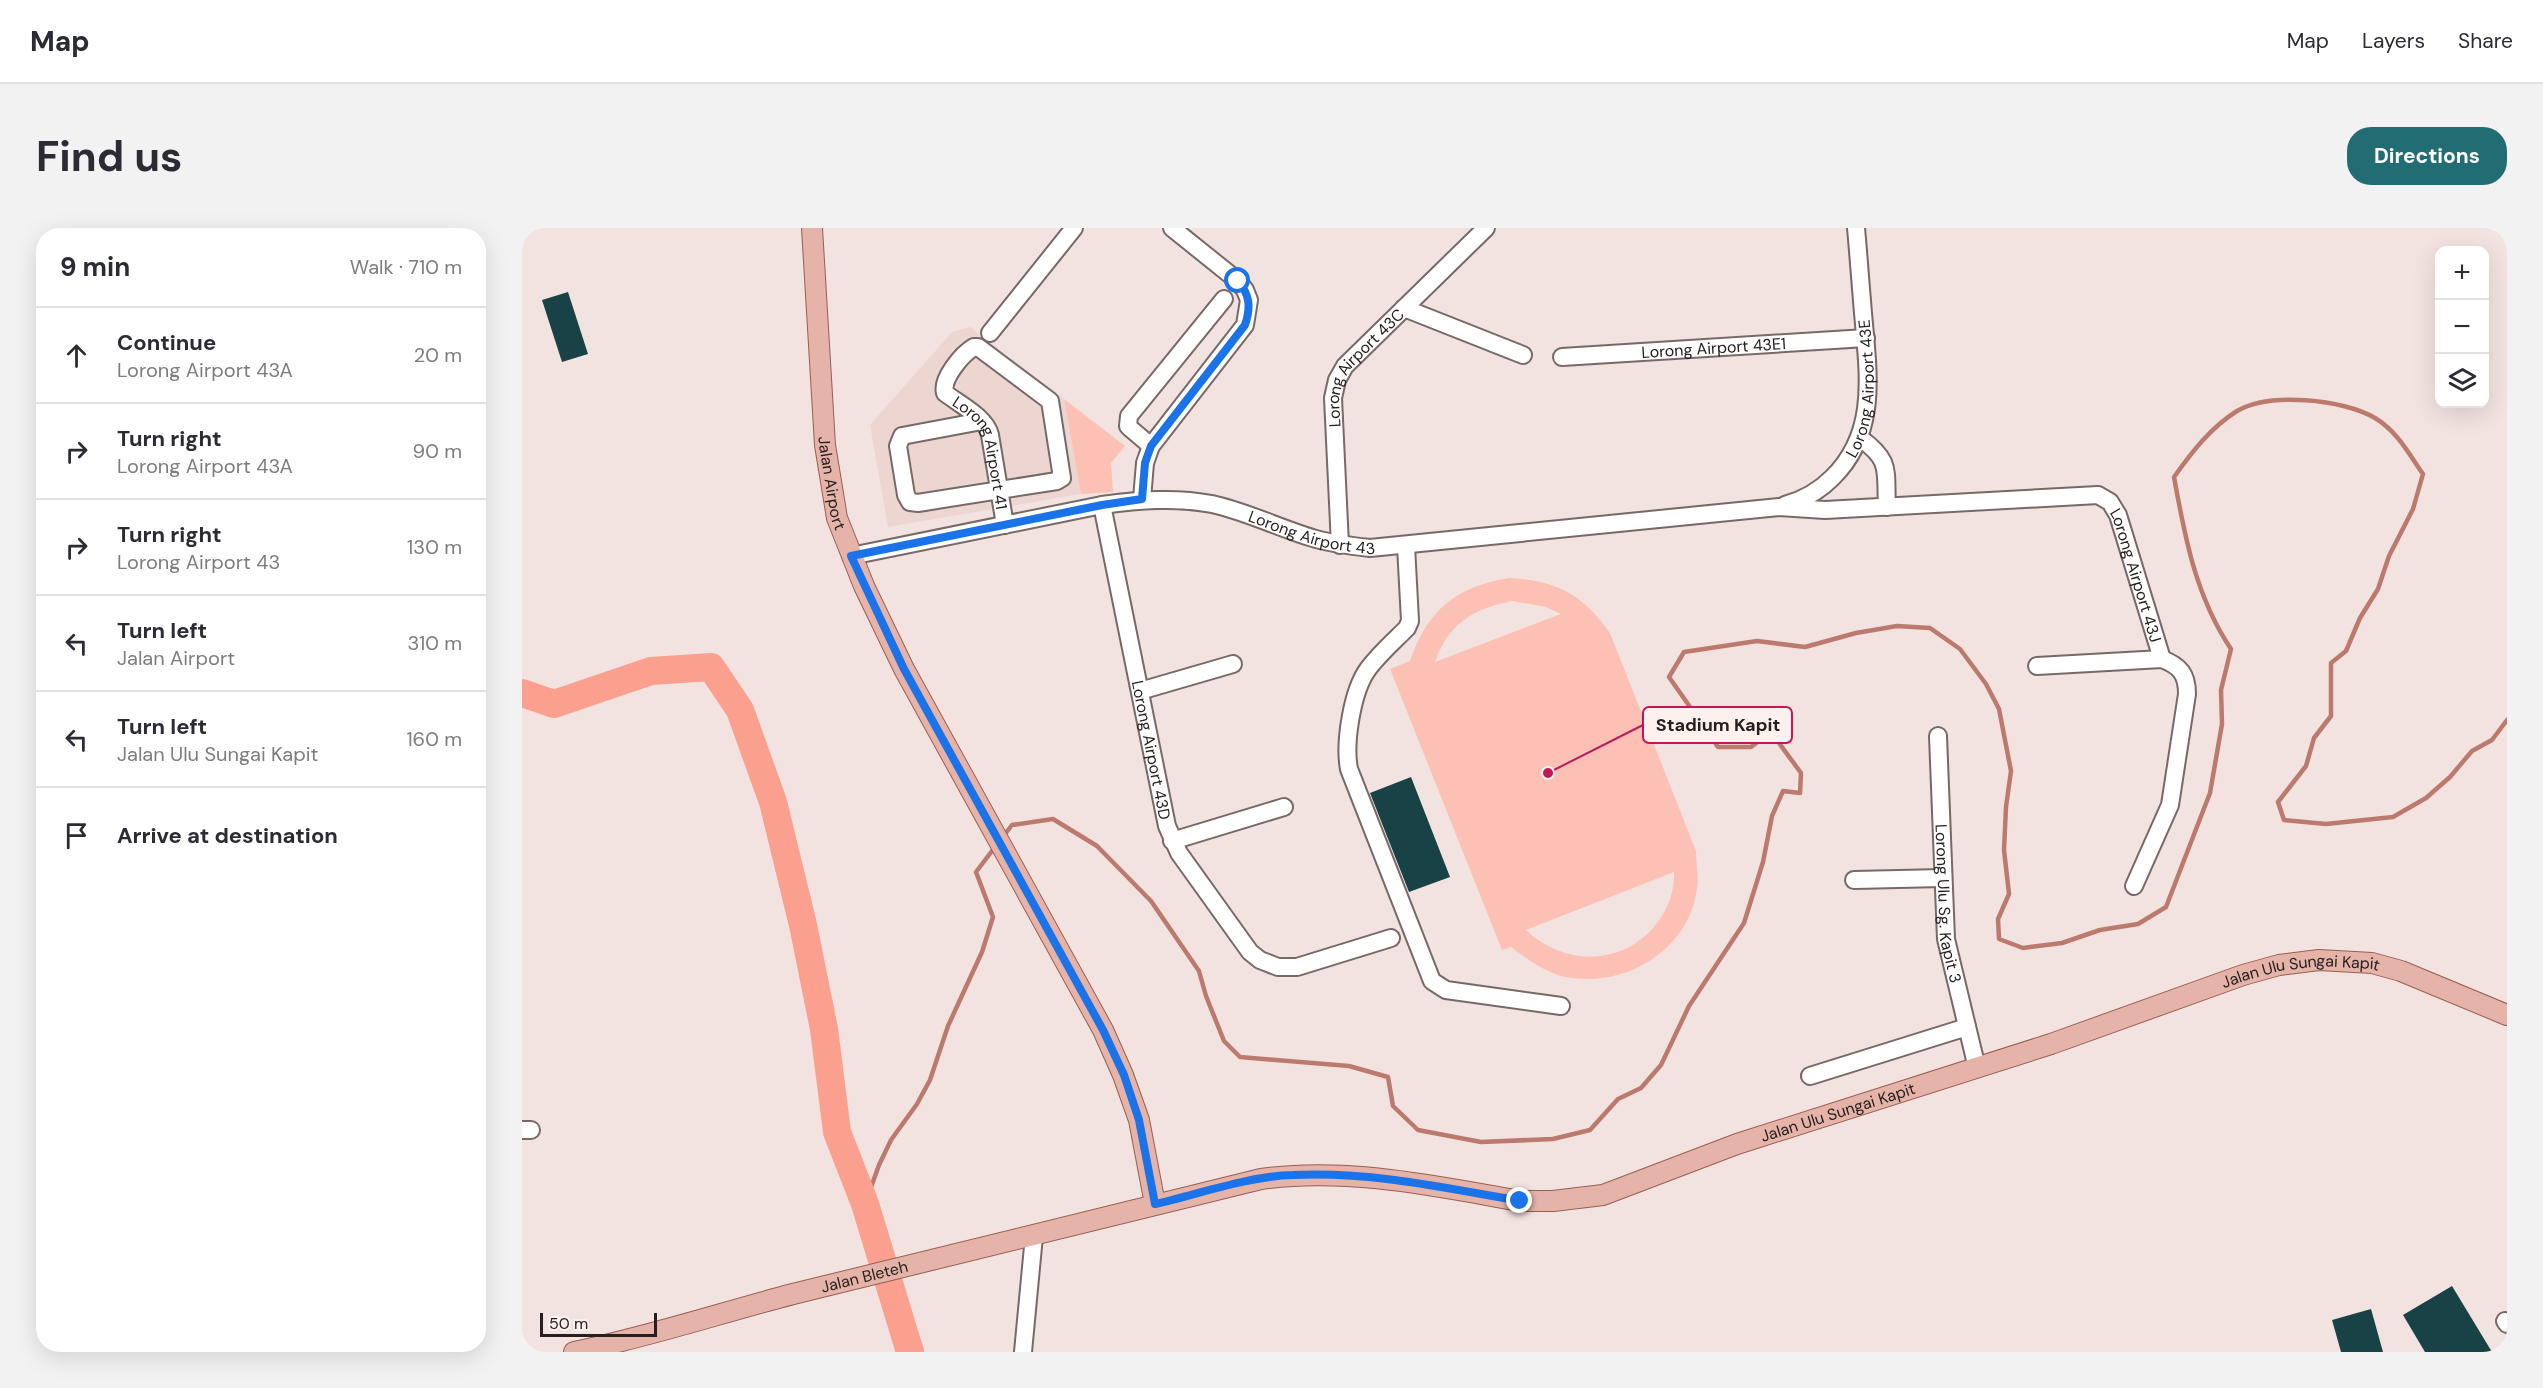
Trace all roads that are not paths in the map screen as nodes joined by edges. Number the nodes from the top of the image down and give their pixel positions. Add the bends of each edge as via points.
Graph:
1 (812, 228) edge
2 (1074, 228) edge
3 (1172, 228) edge
4 (1486, 228) edge
5 (1856, 228) edge
6 (1224, 299) dead end
7 (1404, 308) junction
8 (990, 333) dead end
9 (1866, 338) junction
10 (1523, 356) dead end
11 (1562, 357) dead end
12 (982, 421) junction
13 (1860, 438) junction
14 (1151, 446) junction
15 (1000, 490) junction
16 (1142, 499) junction
17 (1102, 505) junction
18 (1779, 507) junction
19 (1887, 507) junction
20 (1005, 525) junction
21 (1340, 545) junction
22 (1406, 546) junction
23 (851, 556) junction
24 (2162, 658) junction
25 (1233, 664) dead end
26 (2037, 666) dead end
27 (1140, 691) junction
28 (1938, 736) dead end
29 (1284, 807) dead end
30 (1172, 841) junction
31 (1943, 878) junction
32 (1854, 879) dead end
33 (2134, 886) dead end
34 (1391, 938) dead end
35 (1561, 1006) dead end
36 (2507, 1015) edge
37 (1967, 1027) junction
38 (1977, 1068) junction
39 (1810, 1076) dead end
40 (1155, 1204) junction
41 (1034, 1236) junction
42 (574, 1352) edge
43 (1023, 1352) edge

1 - 23 main road, Jalan Airport via 825,445 837,518
2 - 8 street
3 - 14 street via 1238,281 1249,300 1249,313 1238,336
4 - 7 street, Lorong Airport 43C
5 - 9 street, Lorong Airport 43E
6 - 14 street via 1129,416 1128,426
7 - 10 street
7 - 21 street, Lorong Airport 43C via 1345,366 1334,389
9 - 11 street, Lorong Airport 43E1
9 - 13 street, Lorong Airport 43E via 1869,388
12 - 15 street, Lorong Airport 41 via 990,431
12 - 15 street via 902,436 898,446 906,495 910,502 918,503
12 - 15 street, Lorong Airport 41 via 943,389 968,351 978,347 1050,401 1062,478
13 - 18 street, Lorong Airport 43E via 1826,484
13 - 19 street via 1877,450 1883,461
14 - 16 street via 1145,463
15 - 20 street, Lorong Airport 41
16 - 17 street, Lorong Airport 43
16 - 21 street, Lorong Airport 43 via 1212,504
17 - 20 street, Lorong Airport 43
17 - 27 street, Lorong Airport 43D
18 - 19 street
18 - 22 street, Lorong Airport 43
19 - 24 street, Lorong Airport 43J via 2091,495 2105,498 2118,515
20 - 23 street, Lorong Airport 43
21 - 22 street, Lorong Airport 43
22 - 35 street via 1410,621 1368,669 1360,684 1347,734 1349,769 1432,981 1446,990
23 - 40 main road, Jalan Airport via 904,669 1103,1030 1139,1120
24 - 26 street
24 - 33 street via 2181,669 2187,694 2170,805
25 - 27 street
27 - 30 street, Lorong Airport 43D
28 - 31 street, Lorong Ulu Sg. Kapit 3
29 - 30 street
30 - 34 street, Lorong Airport 43D via 1250,952 1269,964 1297,967
31 - 32 street
31 - 37 street, Lorong Ulu Sg. Kapit 3 via 1947,949
36 - 38 main road, Jalan Ulu Sungai Kapit via 2401,971 2372,963 2319,960 2243,975
37 - 38 street, Lorong Ulu Sg. Kapit 3
37 - 39 street
38 - 40 main road, Jalan Ulu Sungai Kapit via 1737,1144 1604,1195 1520,1201 1418,1183 1292,1174
40 - 41 main road, Jalan Bleteh
41 - 42 main road, Jalan Bleteh
41 - 43 street

